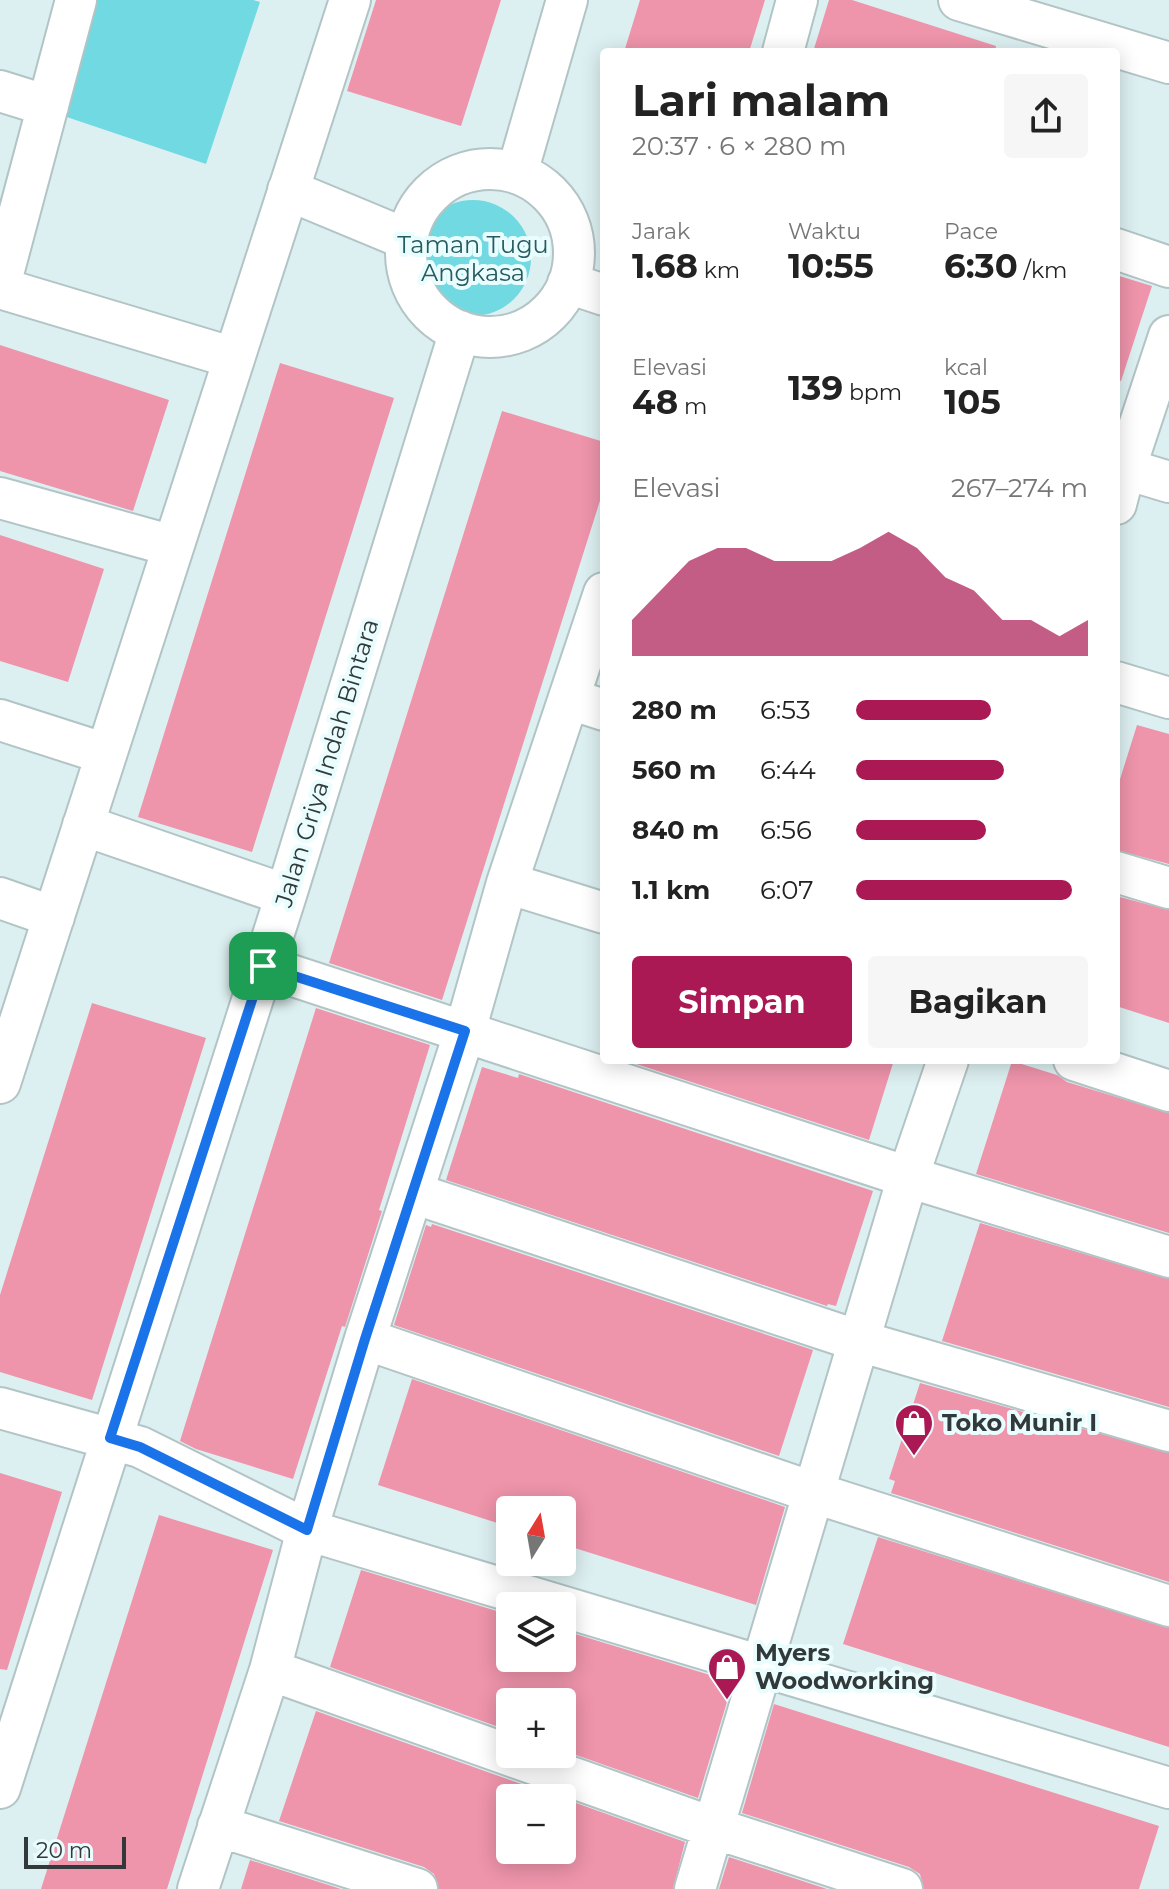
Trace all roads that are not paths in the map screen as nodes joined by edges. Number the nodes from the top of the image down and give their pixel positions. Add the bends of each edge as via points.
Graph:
1 (76, 0) edge
2 (350, 0) edge
3 (567, 0) edge
4 (797, 0) edge
5 (959, 0) edge
6 (784, 48) edge
7 (1119, 48) edge
8 (1120, 48) edge
9 (1169, 63) edge
10 (0, 91) edge
11 (48, 106) junction
12 (517, 173) junction
13 (288, 190) junction
14 (406, 239) junction
15 (1120, 250) edge
16 (1169, 267) edge
17 (0, 287) edge
18 (586, 289) edge
19 (460, 331) junction
20 (1169, 336) edge
21 (234, 358) junction
22 (1120, 476) edge
23 (1120, 479) edge
24 (1169, 482) edge
25 (0, 498) edge
26 (173, 546) junction
27 (600, 619) edge
28 (1120, 683) edge
29 (1169, 698) edge
30 (587, 704) edge
31 (0, 720) edge
32 (106, 754) junction
33 (83, 825) junction
34 (1120, 873) edge
35 (507, 883) junction
36 (1169, 888) edge
37 (286, 895) junction
38 (0, 898) edge
39 (600, 912) edge
40 (54, 917) junction
41 (263, 966) junction
42 (465, 1031) junction
43 (947, 1064) edge
44 (1086, 1064) edge
45 (0, 1083) edge
46 (1169, 1091) edge
47 (908, 1177) junction
48 (413, 1193) junction
49 (1169, 1257) edge
50 (365, 1339) junction
51 (859, 1341) junction
52 (0, 1408) edge
53 (1169, 1431) edge
54 (110, 1438) junction
55 (815, 1493) junction
56 (307, 1530) junction
57 (1169, 1606) edge
58 (764, 1666) junction
59 (270, 1670) junction
60 (0, 1788) edge
61 (1169, 1788) edge
62 (218, 1826) junction
63 (714, 1828) junction
64 (198, 1889) edge
65 (417, 1889) edge
66 (695, 1889) edge
67 (902, 1889) edge

1 - 11 street
2 - 13 street
3 - 12 street
4 - 6 street
5 - 7 street
8 - 9 street
10 - 11 street
11 - 17 street
12 - 14 street via 488,169 460,174 434,188 416,211
12 - 18 street via 560,205
13 - 14 street
13 - 21 street
14 - 19 street via 406,268 416,294 435,317
15 - 16 street
17 - 21 street
18 - 19 street via 512,334
19 - 37 street, Jalan Griya Indah Bintara
20 - 22 street
21 - 26 street
23 - 24 street
25 - 26 street
26 - 32 street
27 - 30 street
28 - 29 street
30 - 35 street
31 - 32 street
32 - 33 street
33 - 37 street
33 - 40 street
34 - 36 street
35 - 39 street
35 - 42 street
37 - 41 street, Jalan Griya Indah Bintara
38 - 40 street
40 - 45 street
41 - 42 street
41 - 54 street, Jalan Griya Indah Bintara
42 - 47 street
42 - 48 street
43 - 47 street
44 - 46 street
47 - 49 street
47 - 51 street
48 - 50 street
48 - 51 street
50 - 55 street
50 - 56 street
51 - 53 street
51 - 55 street
52 - 54 street
54 - 56 street via 140,1447
54 - 60 street, Jalan Griya Indah Bintara
55 - 57 street
55 - 58 street
56 - 58 street
56 - 59 street
58 - 61 street
58 - 63 street
59 - 62 street
59 - 63 street
62 - 64 street
62 - 65 street
63 - 66 street
63 - 67 street

